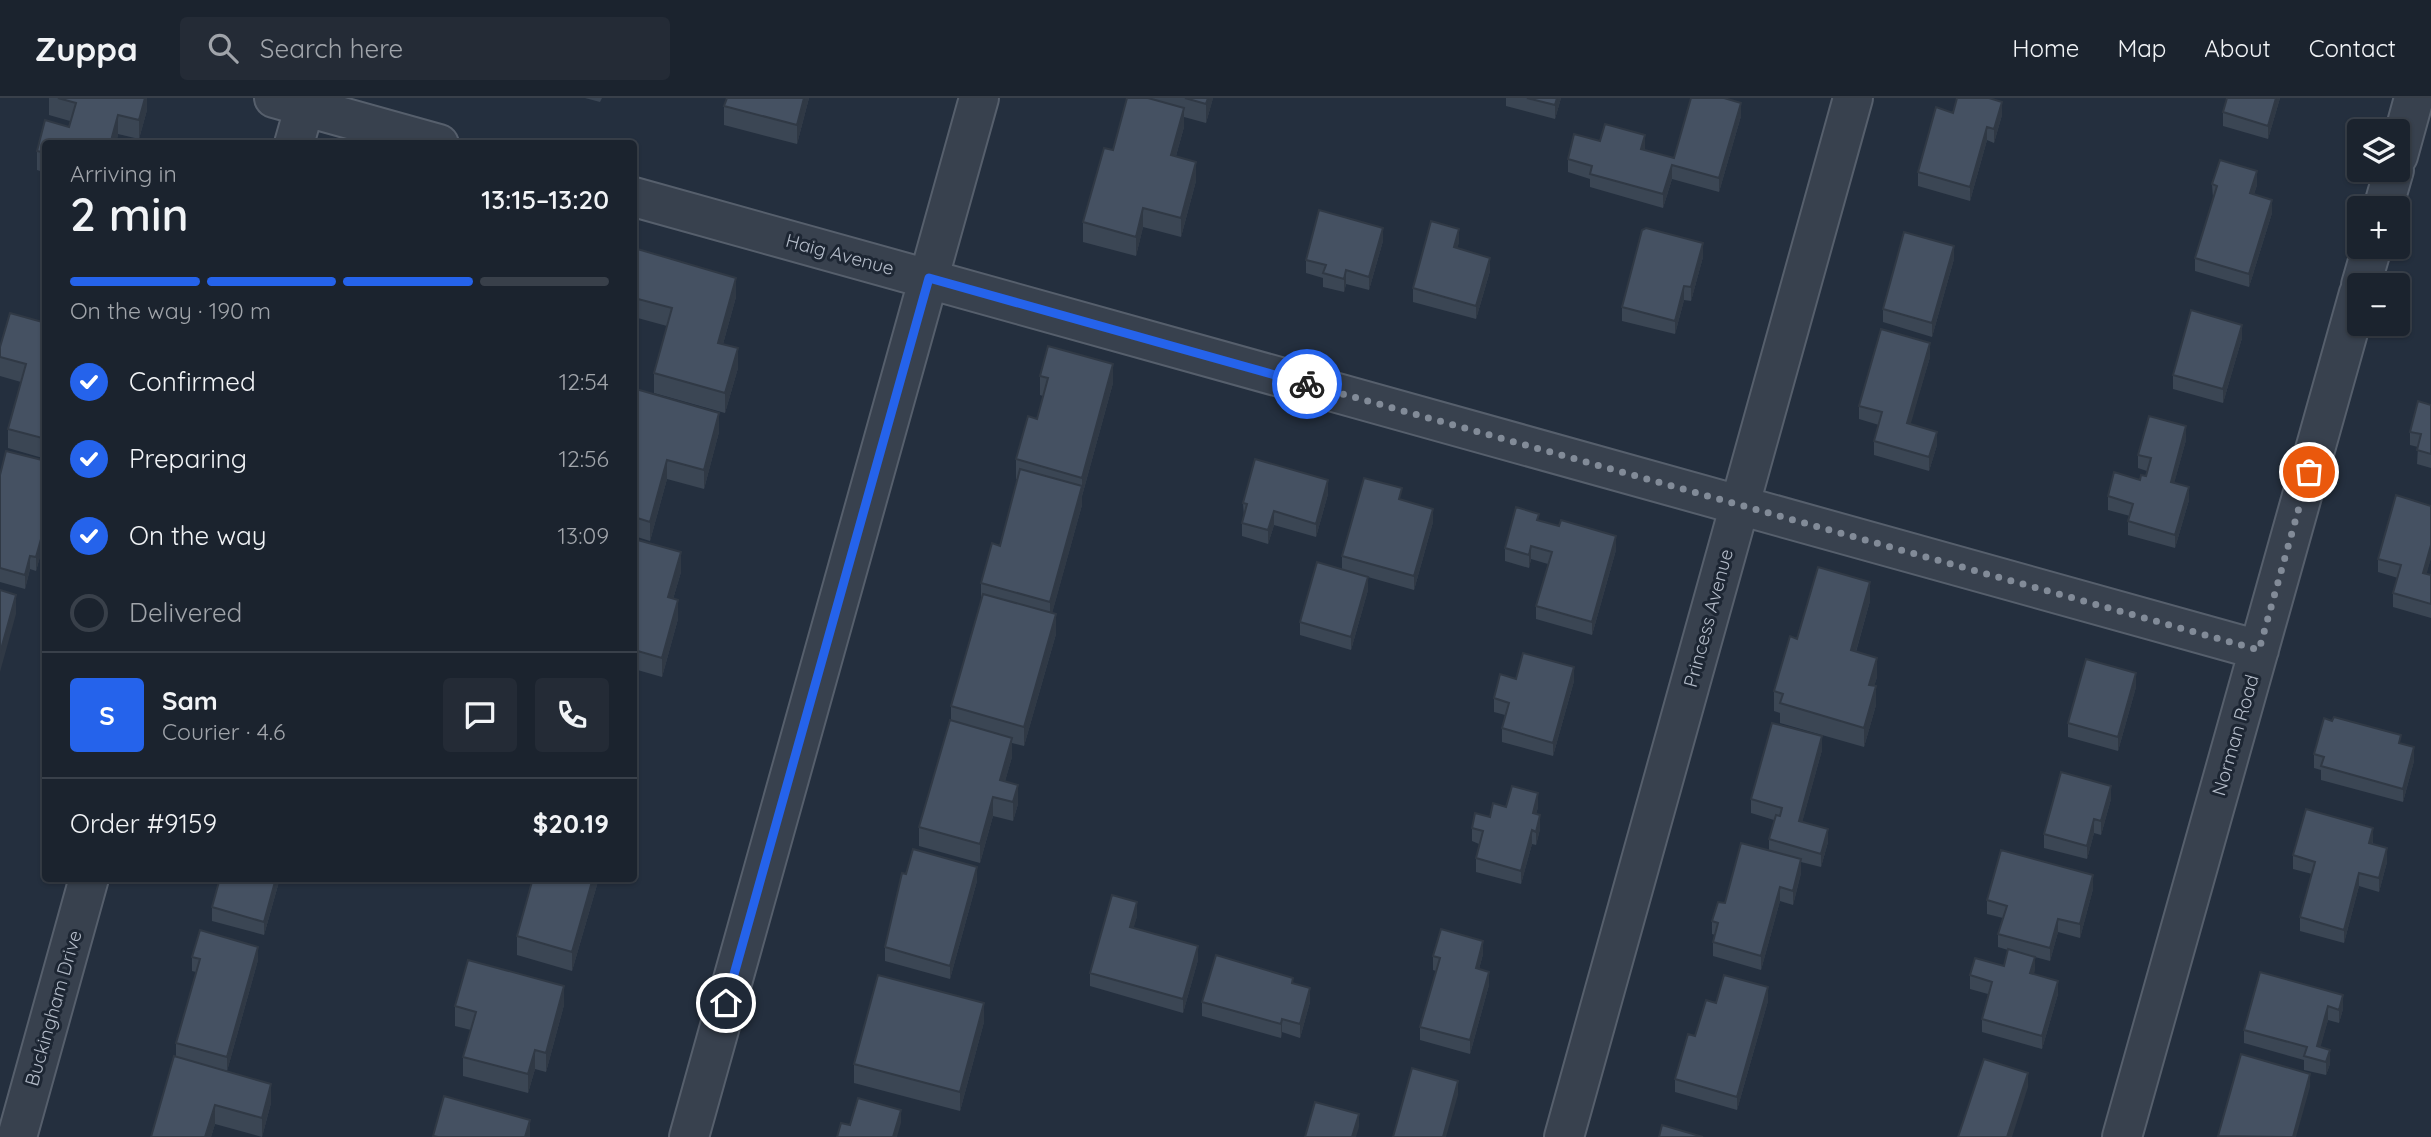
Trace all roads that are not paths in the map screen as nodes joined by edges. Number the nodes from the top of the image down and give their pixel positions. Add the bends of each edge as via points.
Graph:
1 (979, 98) edge
2 (1853, 98) edge
3 (2414, 98) edge
4 (295, 101) edge
5 (2408, 119) edge
6 (294, 140) edge
7 (426, 140) edge
8 (637, 198) edge
9 (929, 278) junction
10 (2347, 336) edge
11 (1739, 505) junction
12 (2259, 650) junction
13 (88, 882) edge
14 (17, 1137) edge
15 (689, 1137) edge
16 (1564, 1137) edge
17 (2122, 1137) edge

1 - 9 street
2 - 11 street, Princess Avenue
3 - 5 street
4 - 6 street
4 - 7 street
8 - 9 street, Haig Avenue
9 - 11 street, Haig Avenue
9 - 15 street
10 - 12 street, Norman Road
11 - 12 street, Haig Avenue
11 - 16 street, Princess Avenue
12 - 17 street, Norman Road
13 - 14 street, Buckingham Drive

